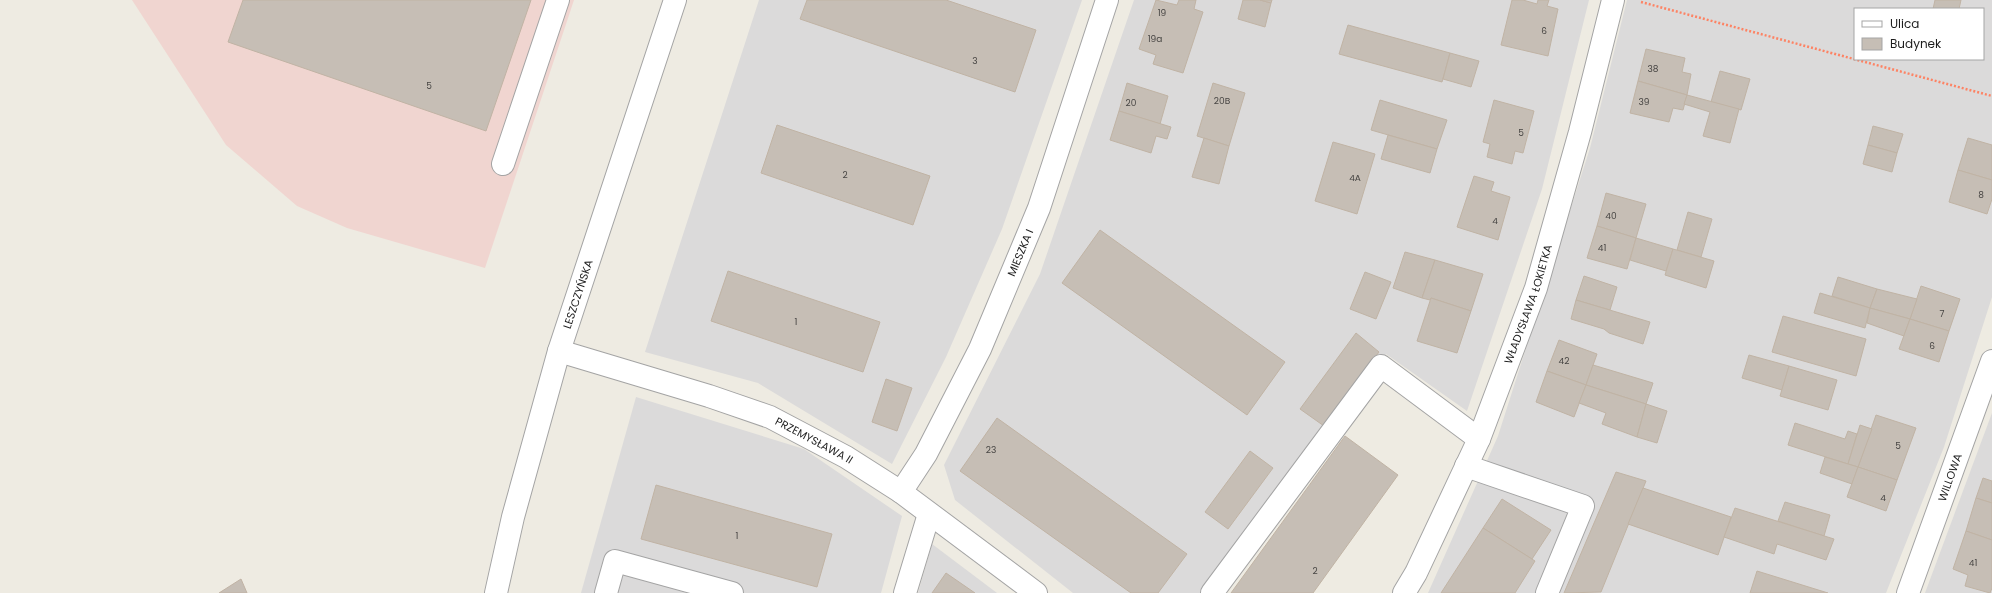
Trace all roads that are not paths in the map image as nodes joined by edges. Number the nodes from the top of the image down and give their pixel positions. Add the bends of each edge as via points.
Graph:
1 (558, 0) edge
2 (675, 0) edge
3 (1107, 0) edge
4 (1613, 0) edge
5 (503, 164) dead end
6 (559, 351) junction
7 (1992, 361) edge
8 (1479, 439) junction
9 (1466, 466) junction
10 (901, 492) junction
11 (929, 514) junction
12 (496, 593) edge
13 (606, 593) edge
14 (732, 593) edge
15 (905, 593) edge
16 (1036, 593) edge
17 (1212, 593) edge
18 (1404, 593) edge
19 (1547, 593) edge
20 (1908, 593) edge

1 - 5 street
2 - 6 street, LESZCZYŃSKA
3 - 10 street, MIESZKA I via 1030,230 980,349 926,454
4 - 8 street, WŁADYSŁAWA ŁOKIETKA via 1580,132 1536,288
6 - 10 street, PRZEMYSŁAWA II via 770,417 846,457
6 - 12 street, LESZCZYŃSKA
7 - 20 street, WILLOWA
8 - 9 street, WŁADYSŁAWA ŁOKIETKA
8 - 17 street via 1381,366
9 - 18 street, WŁADYSŁAWA ŁOKIETKA via 1416,573
9 - 19 street via 1584,506
10 - 11 street, PRZEMYSŁAWA II
11 - 15 street
11 - 16 street, PRZEMYSŁAWA II
13 - 14 street via 615,561

